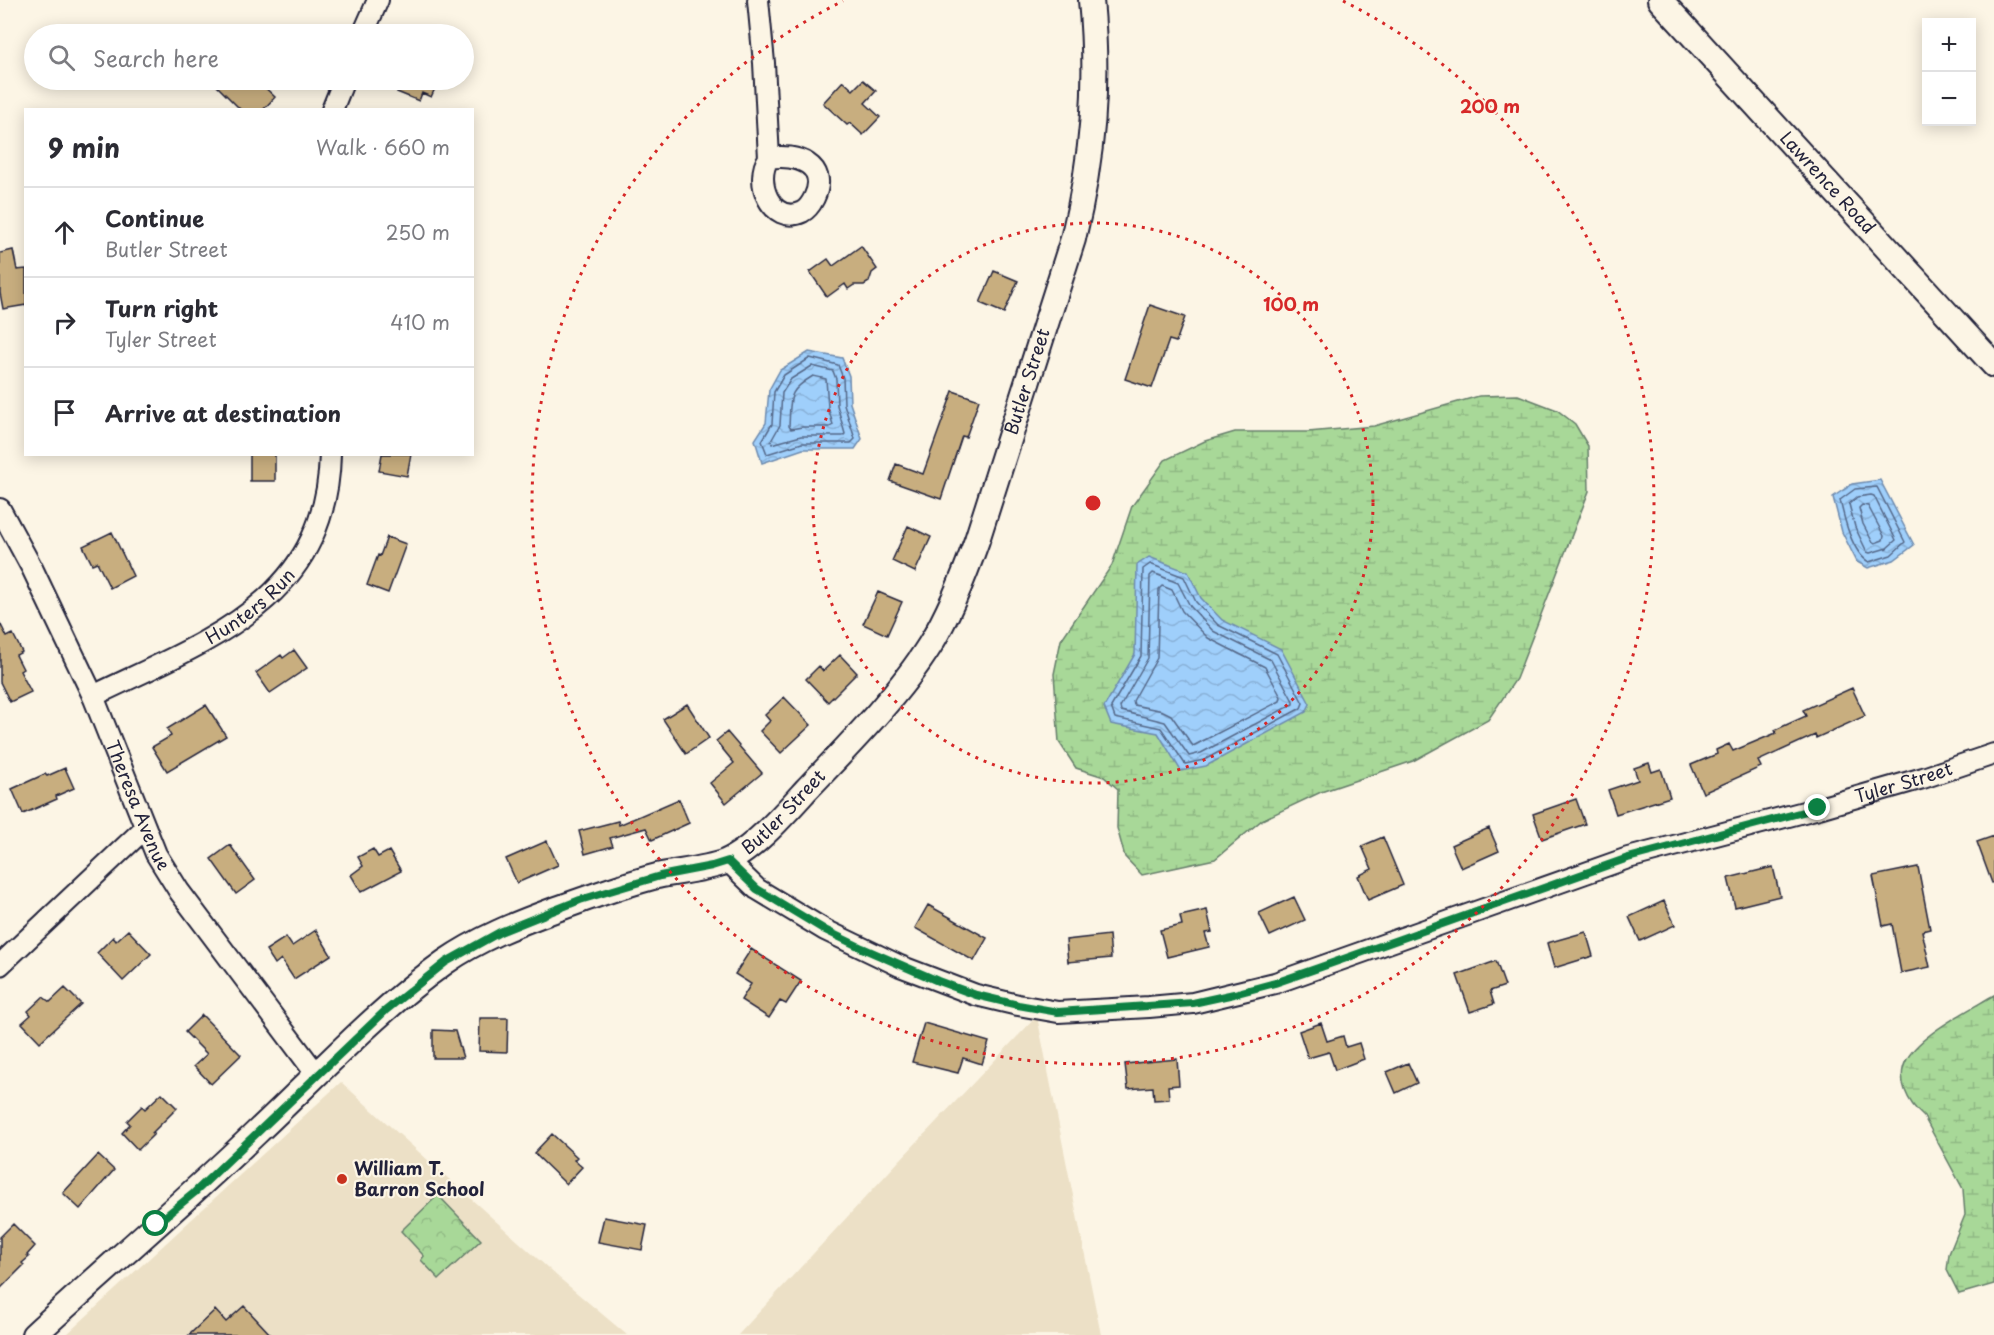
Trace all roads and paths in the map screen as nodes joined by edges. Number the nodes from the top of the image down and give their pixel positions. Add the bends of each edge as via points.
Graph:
1 (378, 0) edge
2 (758, 0) edge
3 (1091, 0) edge
4 (1660, 0) edge
5 (367, 24) edge
6 (341, 90) edge
7 (333, 108) edge
8 (769, 158) dead end
9 (1994, 365) edge
10 (330, 456) edge
11 (0, 509) edge
12 (93, 696) junction
13 (1994, 754) edge
14 (145, 828) junction
15 (728, 861) junction
16 (0, 965) edge
17 (317, 1075) junction
18 (34, 1335) edge

1 - 5 street
2 - 8 street
3 - 15 street, Butler Street via 1094,110 1084,196 962,583 929,646 907,677 788,810
4 - 9 street, Lawrence Road
6 - 7 street
10 - 12 street, Hunters Run via 327,492 315,534 293,570 270,596 210,640
11 - 12 street, Theresa Avenue
12 - 14 street, Theresa Avenue
13 - 15 street, Tyler Street via 1860,796 1628,858 1275,983 1193,1003 1149,1007 1058,1012 976,995 900,966 825,930 757,889
14 - 16 street
14 - 17 street, Theresa Avenue via 179,891
15 - 17 street, Butler Street via 624,886 535,917 472,945 417,983
17 - 18 street, Butler Street via 194,1193

